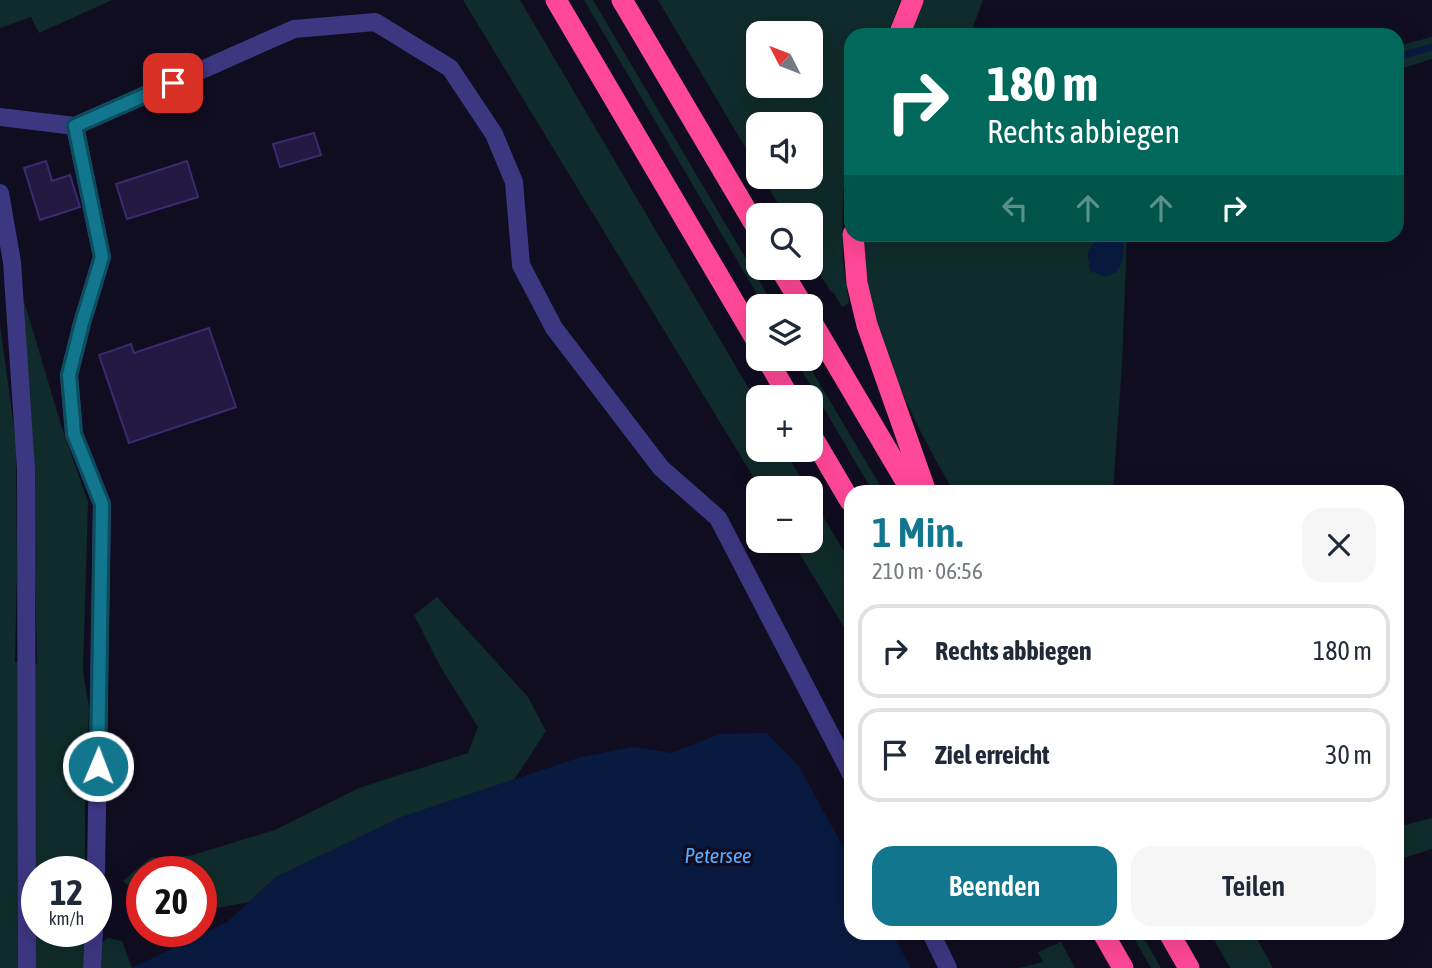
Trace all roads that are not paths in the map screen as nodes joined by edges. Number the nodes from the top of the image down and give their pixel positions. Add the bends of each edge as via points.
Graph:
1 (556, 0) edge
2 (622, 0) edge
3 (913, 0) edge
4 (902, 28) edge
5 (0, 117) edge
6 (75, 126) junction
7 (0, 193) edge
8 (746, 210) edge
9 (854, 242) edge
10 (746, 323) edge
11 (823, 341) edge
12 (823, 455) edge
13 (908, 485) edge
14 (924, 485) edge
15 (844, 491) edge
16 (844, 760) edge
17 (96, 856) edge
18 (934, 940) edge
19 (1107, 940) edge
20 (1172, 940) edge
21 (93, 947) edge
22 (27, 968) edge
23 (92, 968) edge
24 (948, 968) edge
25 (1123, 968) edge
26 (1189, 968) edge

1 - 10 highway
2 - 8 highway
3 - 4 highway
5 - 6 street
6 - 16 street via 294,29 375,22 450,68 494,134 514,182 521,265 554,328 662,468 718,518
6 - 17 street via 102,257 69,375 74,434 102,504
7 - 22 street via 12,262 26,469
9 - 14 highway via 867,325
11 - 13 highway
12 - 15 highway
18 - 24 street
19 - 25 highway
20 - 26 highway
21 - 23 street

